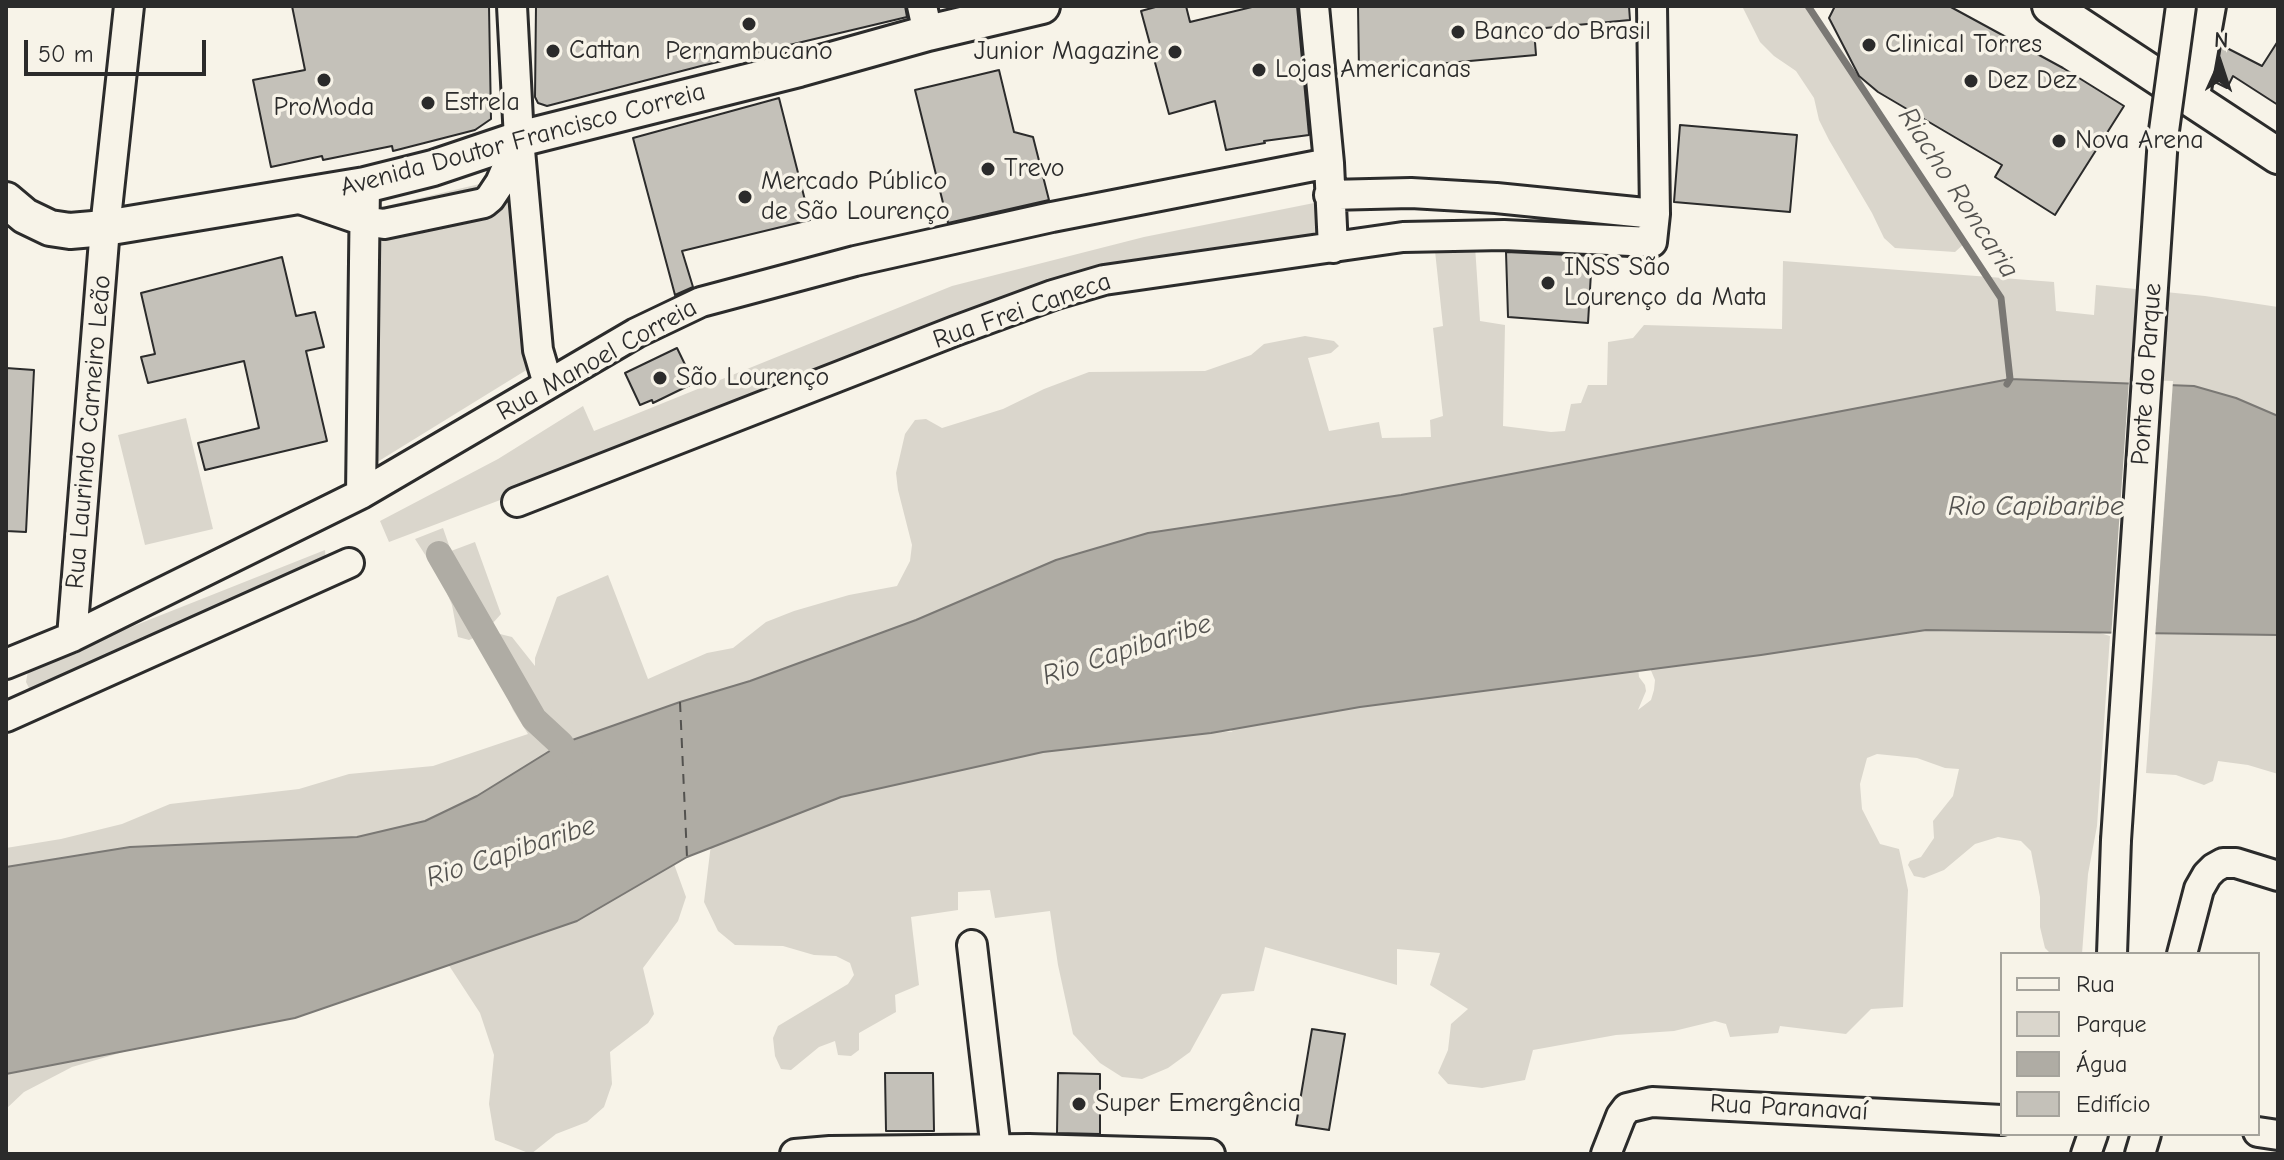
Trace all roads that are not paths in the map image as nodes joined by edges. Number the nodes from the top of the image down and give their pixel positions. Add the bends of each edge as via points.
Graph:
1 (129, 6) edge
2 (512, 6) edge
3 (1042, 6) edge
4 (1314, 6) edge
5 (1652, 6) edge
6 (2050, 6) edge
7 (2181, 6) edge
8 (2211, 6) edge
9 (925, 19) edge
10 (2194, 101) junction
11 (519, 139) junction
12 (2278, 156) edge
13 (1329, 163) junction
14 (365, 185) junction
15 (1329, 195) junction
16 (294, 197) junction
17 (6, 200) edge
18 (1655, 214) junction
19 (364, 221) junction
20 (6, 228) edge
21 (50, 228) junction
22 (105, 228) junction
23 (1333, 248) junction
24 (548, 384) junction
25 (361, 494) junction
26 (517, 502) dead end
27 (349, 563) dead end
28 (72, 637) junction
29 (6, 664) edge
30 (6, 717) edge
31 (2278, 876) edge
32 (972, 945) dead end
33 (2112, 952) edge
34 (2183, 952) edge
35 (2000, 1120) edge
36 (996, 1150) junction
37 (795, 1154) edge
38 (1210, 1154) edge
39 (1606, 1154) edge

1 - 22 street, Rua Laurindo Carneiro Leão
2 - 11 street
3 - 9 main road, Avenida Doutor Francisco Correia
4 - 13 street
5 - 18 street
6 - 10 main road
7 - 33 street, Ponte do Parque, bridge via 2163,138
8 - 10 street
9 - 11 main road, Avenida Doutor Francisco Correia via 799,69
10 - 12 main road
11 - 14 main road, Avenida Doutor Francisco Correia
11 - 19 street via 495,193 484,203 393,223
11 - 24 street via 538,350
13 - 15 street
13 - 24 street, Rua Manoel Correia via 1052,217 701,302
14 - 16 main road, Avenida Doutor Francisco Correia
14 - 19 street
15 - 18 street via 1454,195
15 - 23 street
16 - 19 street
16 - 22 main road, Avenida Doutor Francisco Correia
17 - 21 main road, Avenida Doutor Francisco Correia
18 - 23 street, Rua Frei Caneca via 1651,242 1456,234
19 - 25 street
20 - 21 street
21 - 22 main road, Avenida Doutor Francisco Correia
22 - 28 street, Rua Laurindo Carneiro Leão
23 - 26 street, Rua Frei Caneca via 1148,272 1053,295
24 - 25 street, Rua Manoel Correia
25 - 28 street, Rua Manoel Correia
27 - 30 street
28 - 29 street, Rua Manoel Correia
31 - 34 street via 2236,863 2214,868 2199,889
32 - 36 street
35 - 39 street, Rua Paranavaí via 1652,1102 1627,1108
36 - 37 street
36 - 38 street

